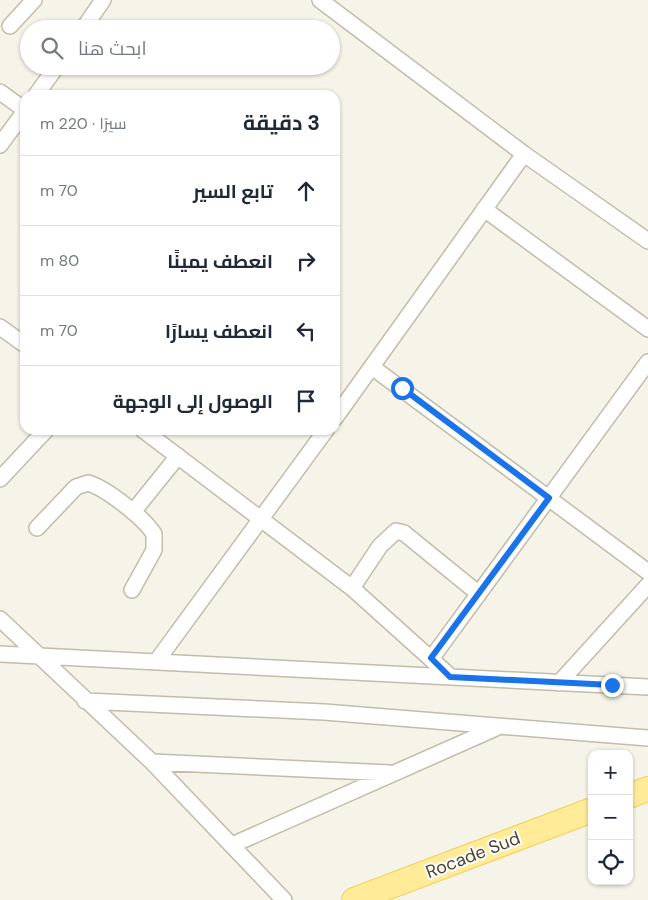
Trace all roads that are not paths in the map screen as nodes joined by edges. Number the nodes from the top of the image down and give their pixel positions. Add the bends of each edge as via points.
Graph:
1 (34, 0) edge
2 (103, 0) edge
3 (320, 0) edge
4 (89, 20) edge
5 (10, 26) dead end
6 (50, 75) edge
7 (40, 90) edge
8 (0, 92) edge
9 (20, 107) edge
10 (20, 118) edge
11 (0, 145) edge
12 (524, 154) junction
13 (484, 209) junction
14 (648, 241) edge
15 (0, 327) edge
16 (648, 329) edge
17 (20, 341) edge
18 (648, 362) edge
19 (372, 366) junction
20 (340, 411) edge
21 (41, 435) edge
22 (150, 435) edge
23 (322, 435) edge
24 (178, 456) junction
25 (0, 479) edge
26 (549, 498) junction
27 (133, 512) junction
28 (262, 520) junction
29 (37, 528) dead end
30 (648, 572) edge
31 (648, 585) edge
32 (352, 588) junction
33 (132, 590) dead end
34 (479, 594) junction
35 (0, 619) edge
36 (0, 654) edge
37 (37, 656) junction
38 (431, 658) junction
39 (156, 662) junction
40 (450, 677) junction
41 (558, 683) junction
42 (648, 687) edge
43 (85, 701) junction
44 (498, 727) junction
45 (648, 738) edge
46 (152, 762) junction
47 (394, 773) junction
48 (648, 789) edge
49 (632, 795) edge
50 (588, 812) edge
51 (232, 845) junction
52 (284, 900) edge
53 (354, 900) edge

1 - 5 street
2 - 4 street
3 - 12 street
6 - 7 street
8 - 9 street
10 - 11 street
12 - 13 street
12 - 14 street
13 - 16 street
13 - 19 street
15 - 17 street
18 - 26 street
19 - 20 street
19 - 26 street
21 - 25 street
22 - 24 street
23 - 28 street
24 - 27 street
24 - 28 street
26 - 30 street
26 - 34 street
27 - 29 street via 92,484 82,483
27 - 33 street via 152,531 155,543 148,563
28 - 32 street
28 - 39 street
31 - 41 street
32 - 34 street via 380,546 396,531 404,532
32 - 38 street
34 - 38 street
35 - 37 street
36 - 37 street
37 - 39 street
37 - 43 street
38 - 40 street
39 - 40 street
40 - 41 street
41 - 42 street
43 - 44 street via 324,712
43 - 46 street
44 - 45 street
44 - 47 street
46 - 47 street
46 - 51 street
47 - 51 street
48 - 49 main road
50 - 53 main road, Rocade Sud
51 - 52 street

